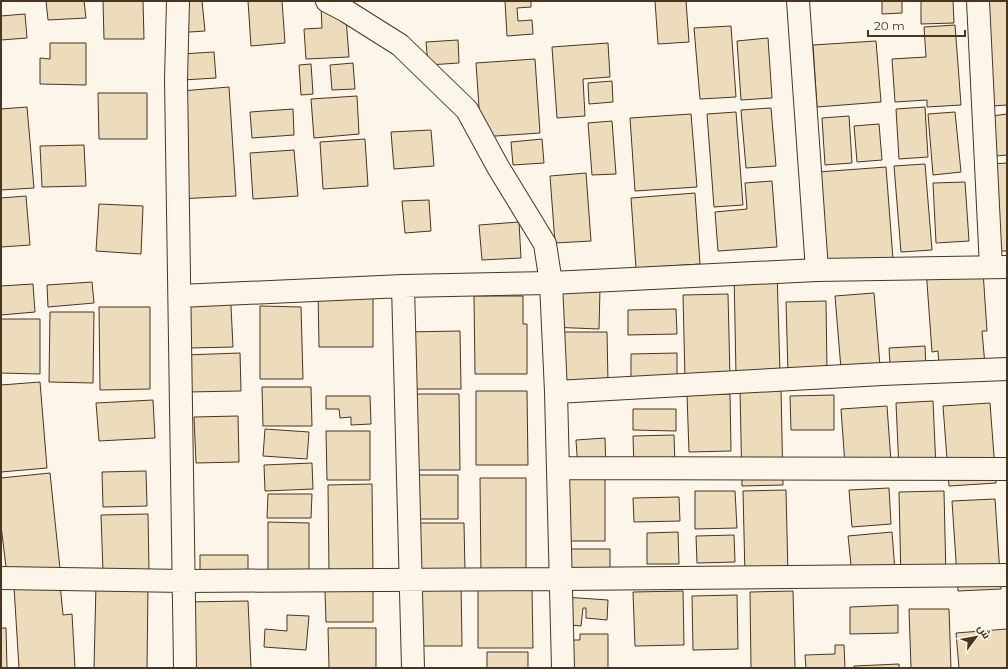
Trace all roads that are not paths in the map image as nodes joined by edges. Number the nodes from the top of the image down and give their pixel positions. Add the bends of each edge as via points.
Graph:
1 (178, 1) edge
2 (327, 1) edge
3 (798, 1) edge
4 (978, 1) edge
5 (999, 267) edge
6 (817, 270) junction
7 (551, 283) junction
8 (403, 286) junction
9 (180, 296) junction
10 (1007, 369) edge
11 (556, 392) junction
12 (558, 468) junction
13 (1007, 469) edge
14 (1007, 575) edge
15 (1, 578) edge
16 (561, 579) junction
17 (410, 580) junction
18 (184, 581) junction
19 (185, 668) edge
20 (412, 668) edge
21 (563, 668) edge

1 - 9 street via 176,80
2 - 7 street via 400,46 467,110 545,244
3 - 6 street
4 - 5 street
5 - 6 street
6 - 7 street
7 - 8 street
7 - 11 street
8 - 9 street
8 - 17 street
9 - 18 street
10 - 11 street
11 - 12 street
12 - 13 street
12 - 16 street
14 - 16 street
15 - 18 street
16 - 17 street
16 - 21 street
17 - 18 street
17 - 20 street
18 - 19 street

